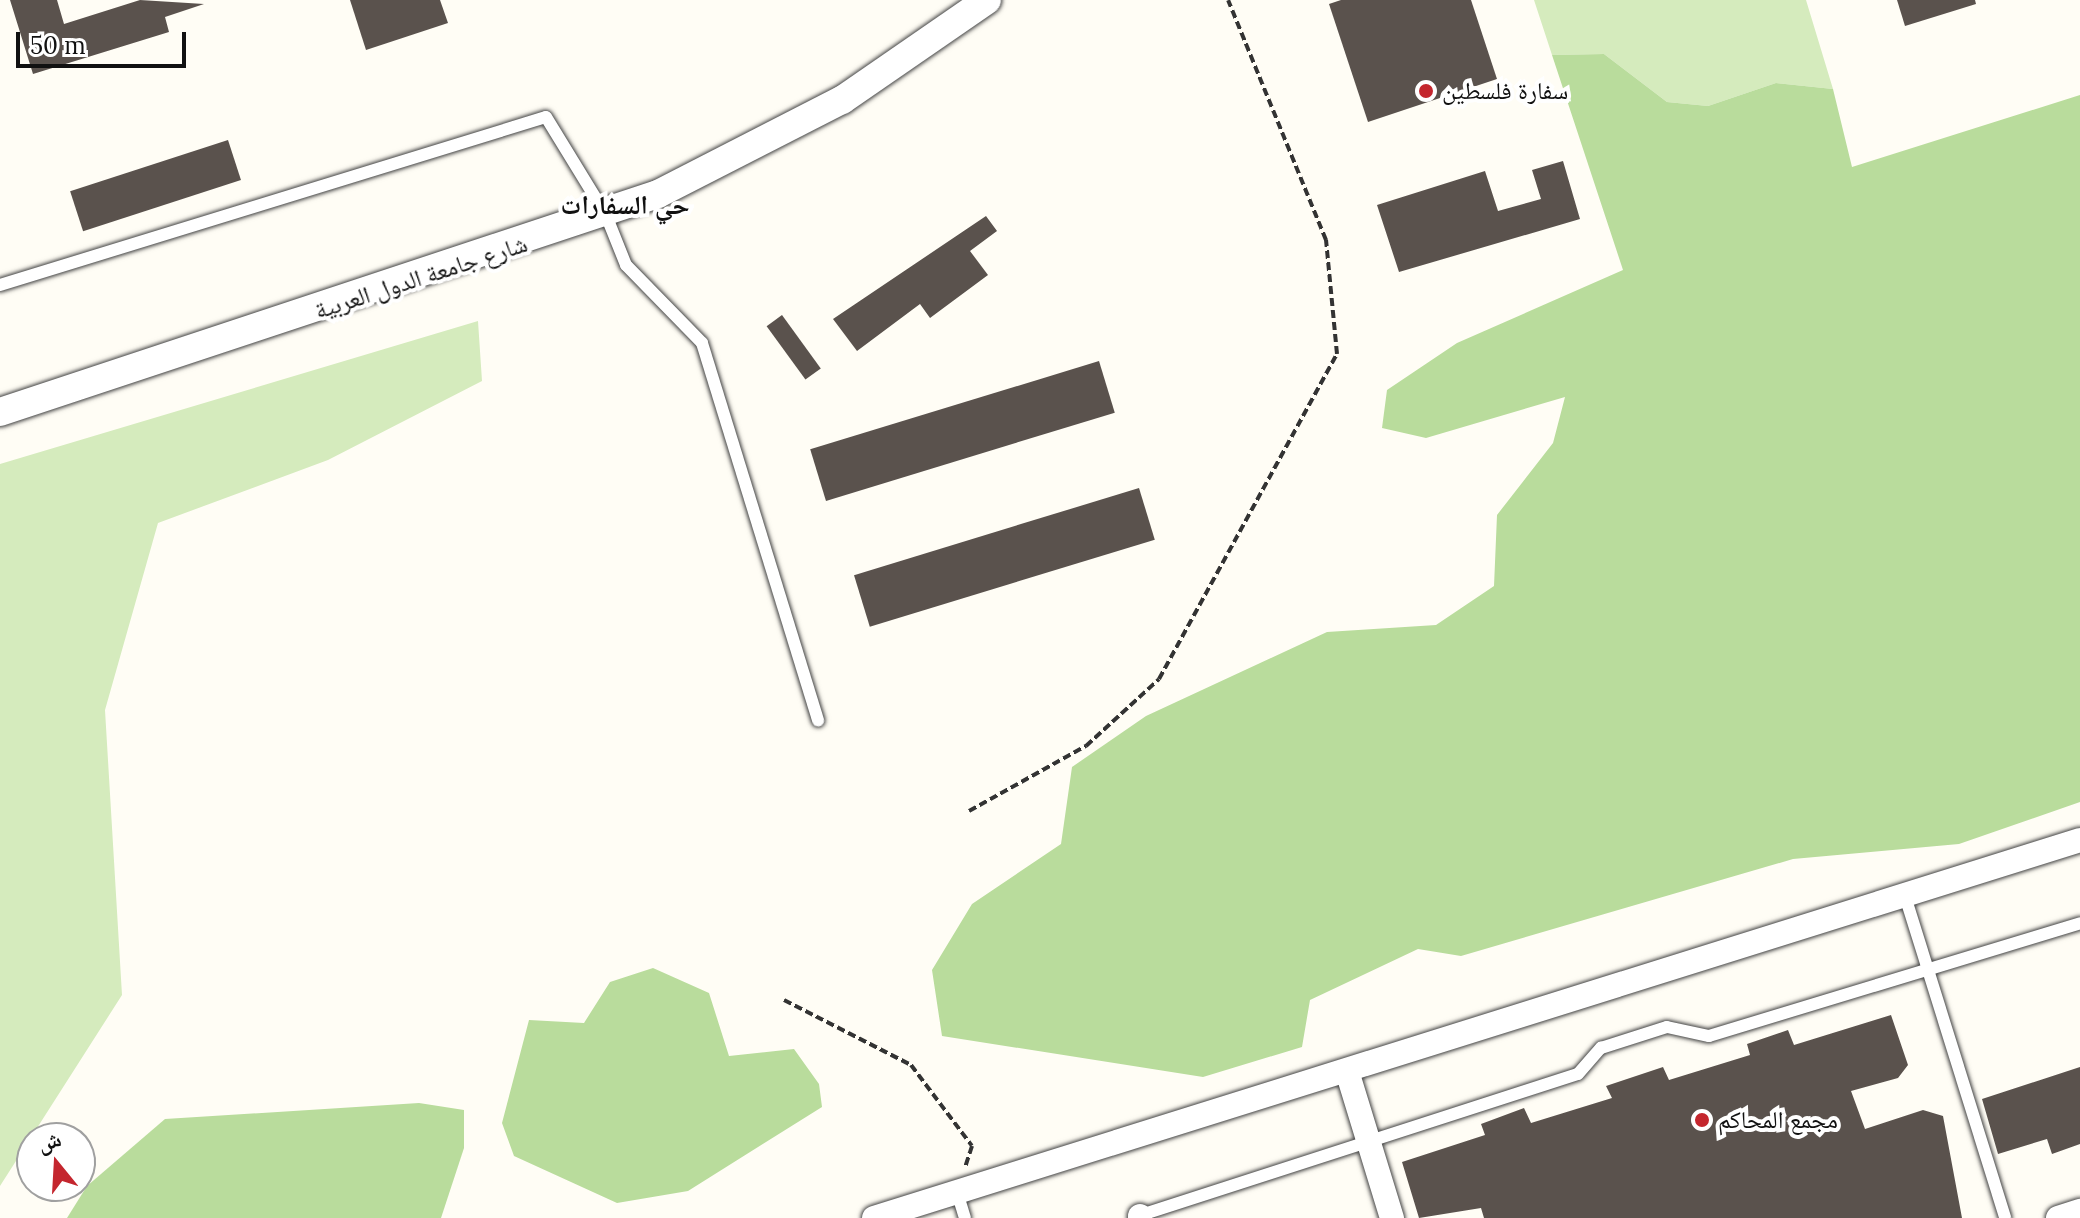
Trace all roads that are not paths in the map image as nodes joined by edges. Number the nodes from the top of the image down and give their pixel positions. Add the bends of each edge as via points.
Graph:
1 (987, 0) edge
2 (606, 215) junction
3 (0, 285) edge
4 (0, 412) edge
5 (818, 721) dead end
6 (2080, 840) edge
7 (1905, 896) junction
8 (2080, 923) edge
9 (1929, 972) junction
10 (1347, 1071) junction
11 (1369, 1144) junction
12 (957, 1192) junction
13 (2080, 1211) edge
14 (1137, 1217) edge
15 (874, 1218) edge
16 (965, 1218) edge
17 (1392, 1218) edge
18 (2005, 1218) edge
19 (2058, 1218) edge

1 - 2 street, شارع جامعة الدول العربية via 790,132
2 - 3 lane via 546,117
2 - 4 street, شارع جامعة الدول العربية
2 - 5 lane via 626,265 702,343
6 - 7 street
7 - 9 lane
7 - 10 street
8 - 9 lane
9 - 11 lane via 1709,1036 1667,1027 1601,1048 1578,1074
9 - 18 lane
10 - 11 street
10 - 12 street
11 - 14 lane
11 - 17 street
12 - 15 street
12 - 16 lane
13 - 19 street

